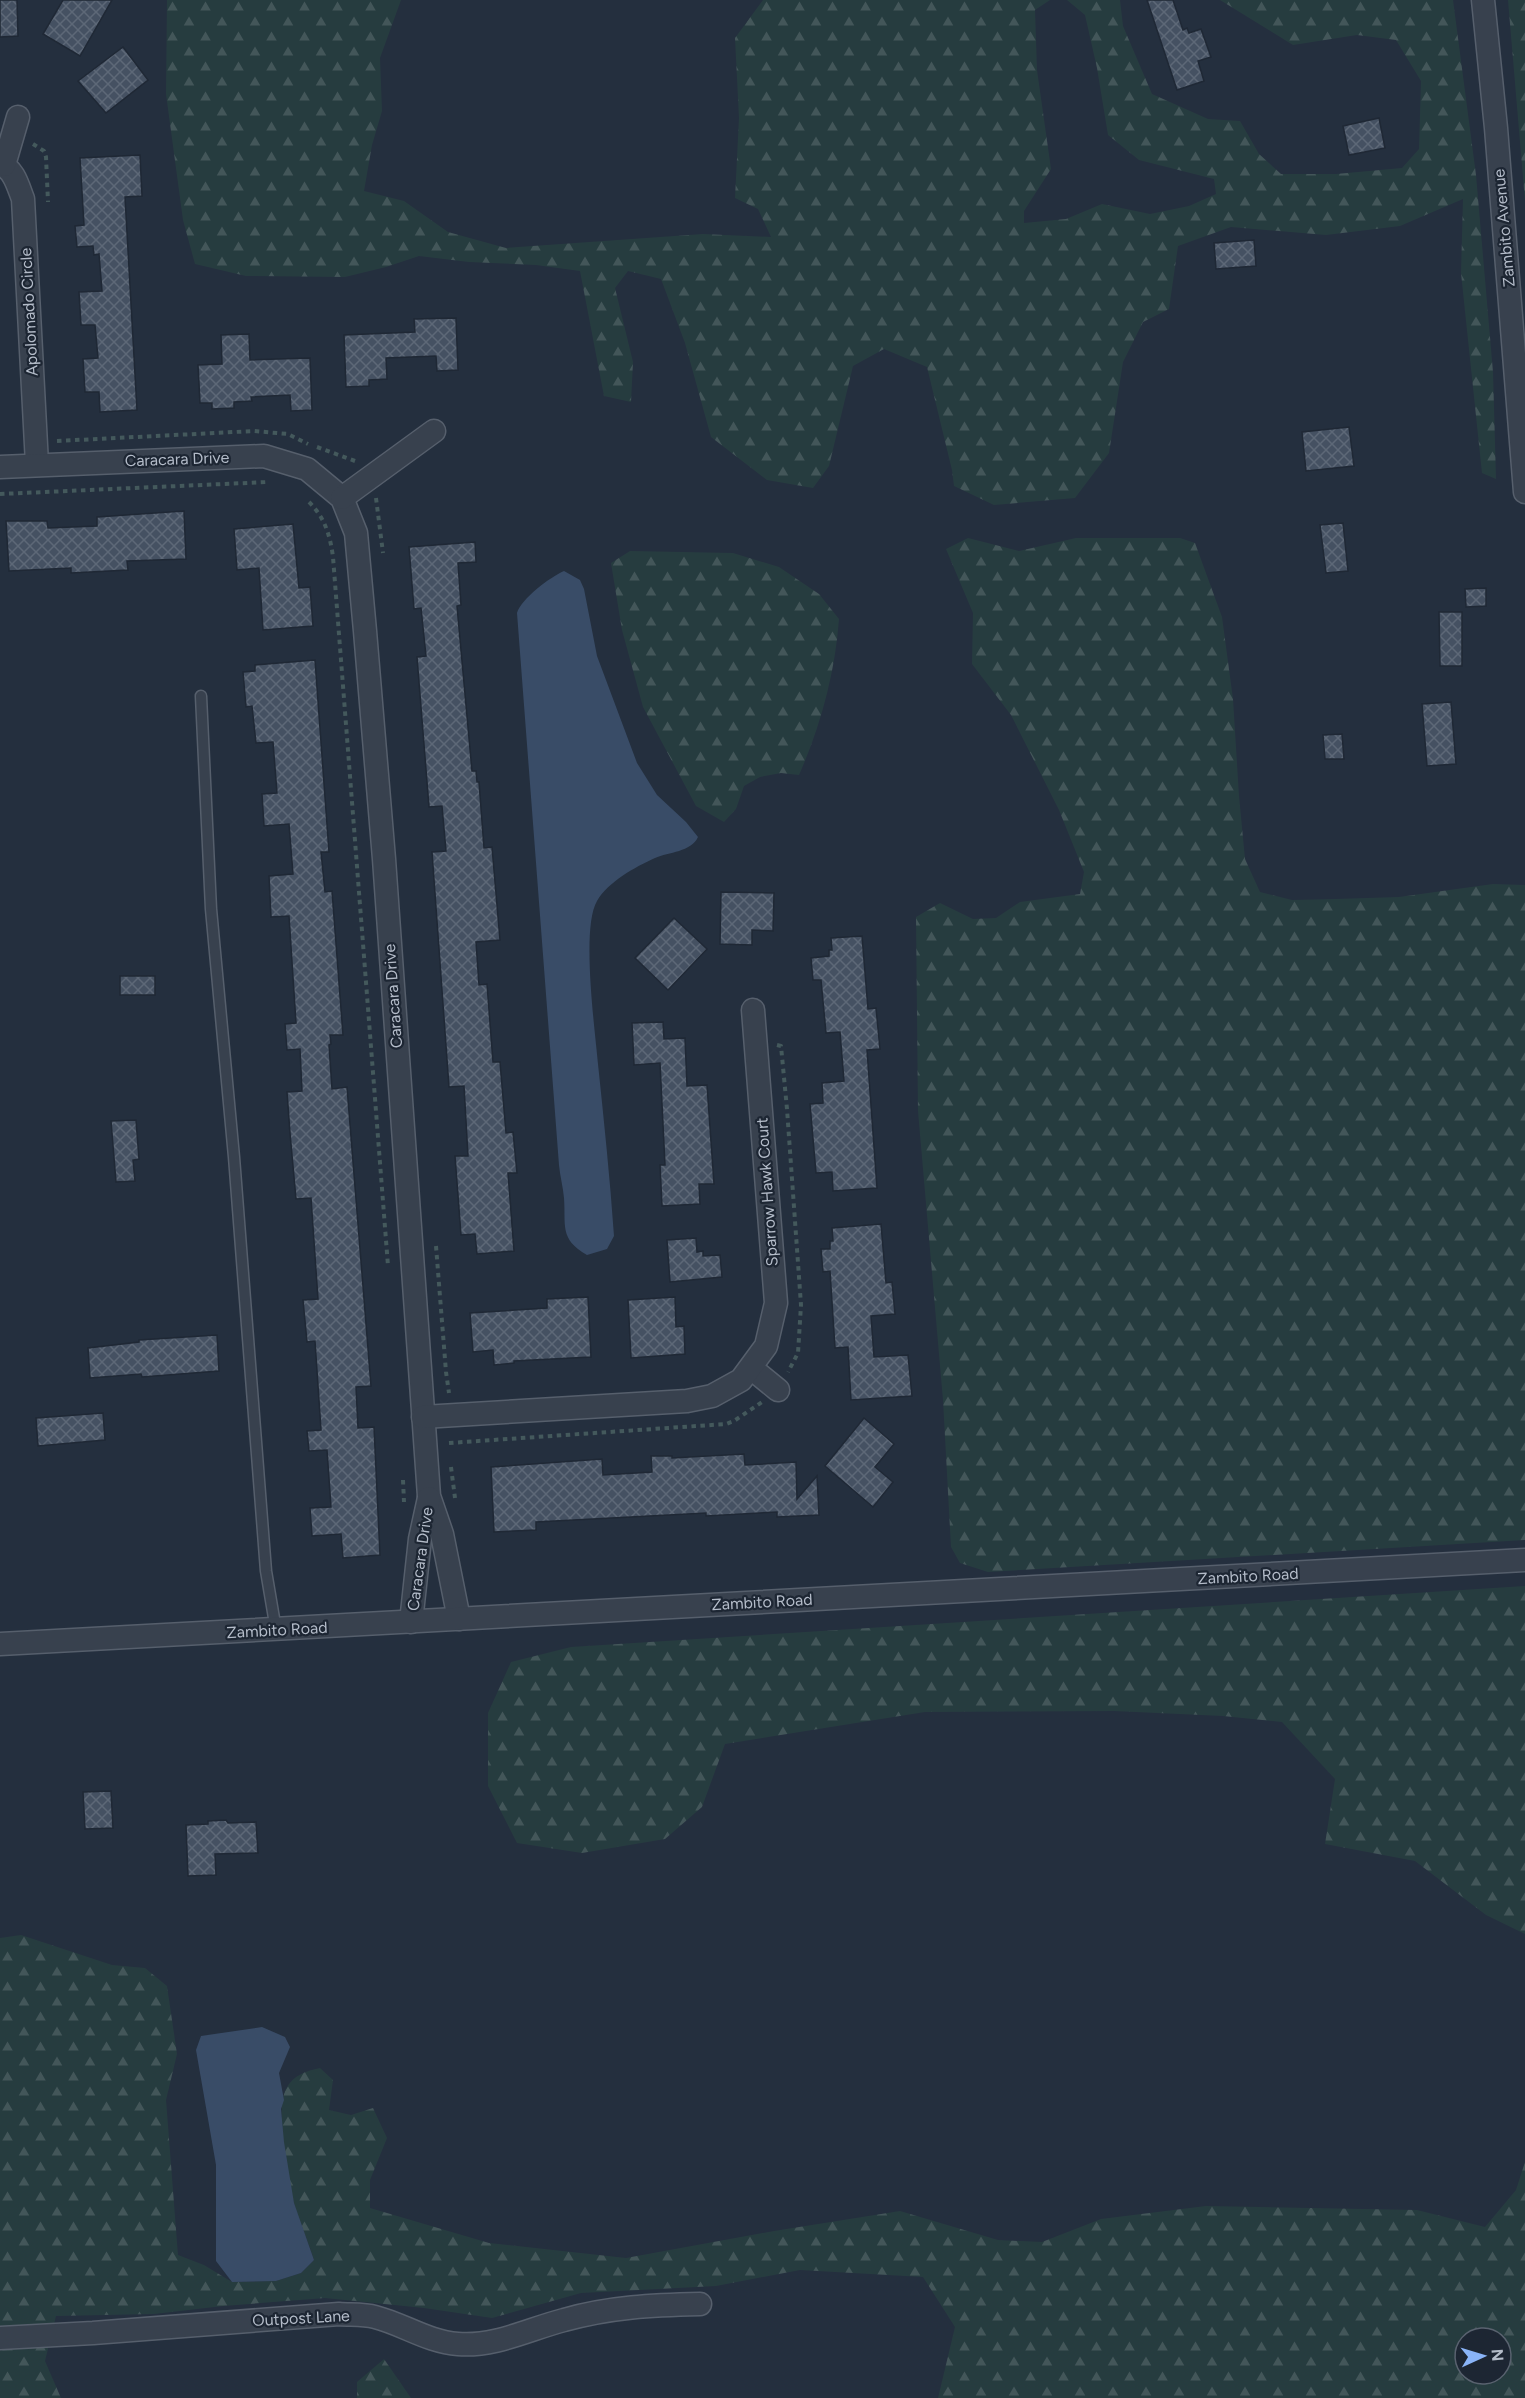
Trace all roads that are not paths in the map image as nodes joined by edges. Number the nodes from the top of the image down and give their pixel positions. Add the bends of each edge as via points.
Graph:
1 (1483, 0) edge
2 (18, 117) dead end
3 (2, 165) edge
4 (434, 431) dead end
5 (37, 465) junction
6 (0, 467) edge
7 (1525, 492) edge
8 (342, 498) junction
9 (201, 696) dead end
10 (753, 1010) dead end
11 (751, 1368) junction
12 (778, 1390) road end
13 (423, 1417) junction
14 (429, 1496) junction
15 (1525, 1560) edge
16 (459, 1619) junction
17 (411, 1622) junction
18 (276, 1630) junction
19 (0, 1644) edge
20 (700, 2304) dead end
21 (0, 2338) edge

1 - 7 street, Zambito Avenue
2 - 3 street, Apolomado Circle
3 - 5 street, Apolomado Circle via 15,177 23,199
4 - 8 street
5 - 6 street, Caracara Drive
5 - 8 street, Caracara Drive via 264,456 307,469
8 - 13 street, Caracara Drive via 356,533 365,631
9 - 18 lane via 211,909 266,1572
10 - 11 street, Sparrow Hawk Court via 776,1303 766,1346
11 - 12 street
11 - 13 street, Sparrow Hawk Court via 741,1380 712,1396 687,1401
13 - 14 street, Caracara Drive
14 - 16 street, Caracara Drive via 442,1534
14 - 17 street, Caracara Drive
15 - 16 street, Zambito Road
16 - 17 street, Zambito Road
17 - 18 street, Zambito Road
18 - 19 street, Zambito Road
20 - 21 street, Outpost Lane via 634,2306 593,2313 497,2342 475,2344 434,2339 375,2317 339,2314

